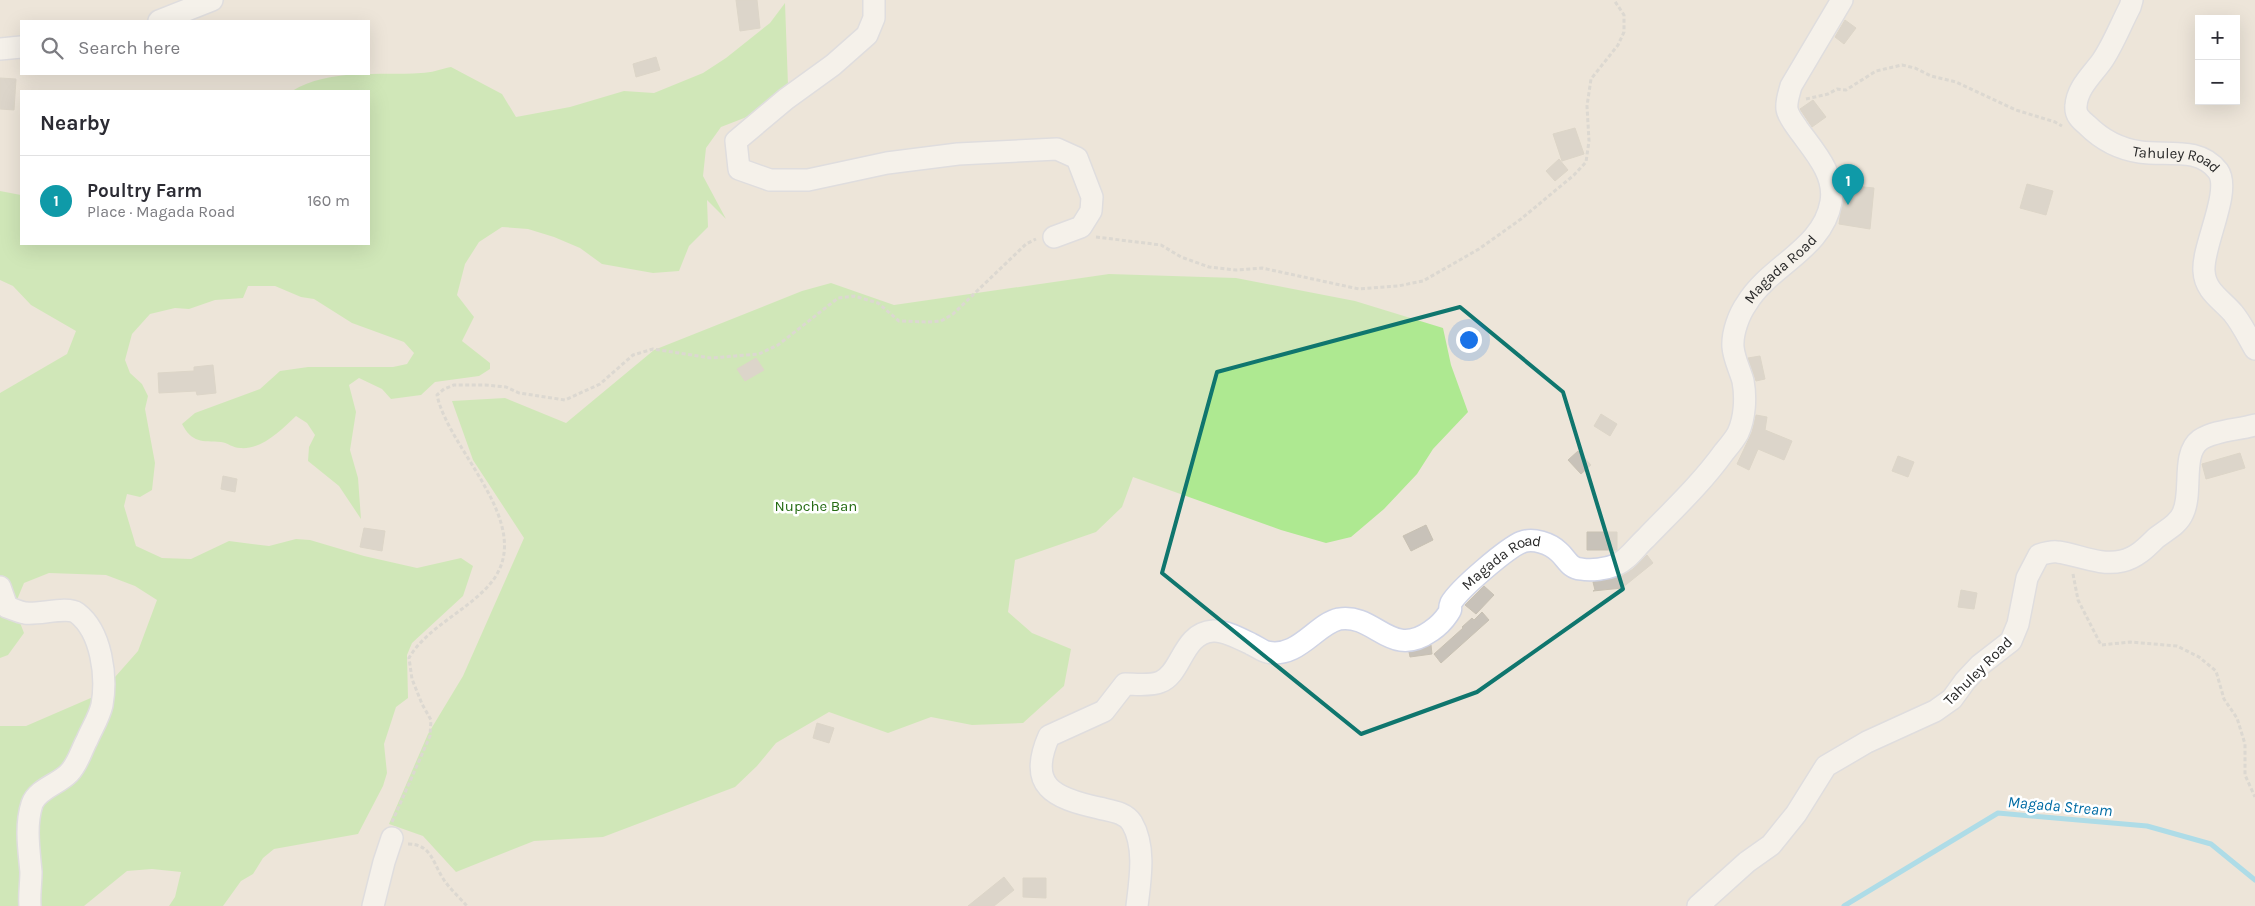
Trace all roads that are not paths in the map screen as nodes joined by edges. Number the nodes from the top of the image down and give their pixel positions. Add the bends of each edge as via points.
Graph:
1 (212, 0) edge
2 (874, 0) edge
3 (1842, 0) edge
4 (2132, 0) edge
5 (162, 20) edge
6 (20, 47) edge
7 (0, 49) edge
8 (1054, 237) road end
9 (2255, 349) edge
10 (2255, 425) edge
11 (0, 587) edge
12 (392, 838) road end
13 (30, 906) edge
14 (373, 906) edge
15 (1137, 906) edge
16 (1698, 906) edge

1 - 5 street
2 - 8 street via 874,18 866,35 834,65 786,99 736,141 739,169 770,180 808,180 924,157 1057,149 1077,158 1092,197 1091,211 1081,227
3 - 15 street, Magada Road via 1791,86 1787,100 1787,112 1818,155 1829,178 1832,200 1826,219 1809,244 1760,285 1742,312 1733,346 1743,382 1744,410 1738,432 1695,490 1616,565 1592,570 1577,569 1552,547 1525,541 1509,548 1466,588 1432,631 1403,641 1390,639 1362,621 1339,619 1322,627 1308,641 1283,652 1267,652 1215,631 1203,634 1188,645 1170,675 1160,682 1125,684 1104,711 1049,736 1041,754 1040,775 1047,787 1068,799 1118,812 1131,822 1137,834 1140,857
4 - 9 street, Tahuley Road via 2102,60 2084,82 2076,106 2078,116 2099,137 2119,146 2140,152 2193,155 2207,161 2219,173 2221,191 2203,268 2205,283 2233,313
6 - 7 street
10 - 16 street, Tahuley Road via 2200,440 2192,450 2188,466 2188,496 2183,514 2172,528 2140,553 2122,561 2105,562 2056,551 2040,555 2027,578 2018,624 2011,641 1980,665 1952,699 1935,711 1867,742 1826,766 1796,814 1771,845
11 - 13 street via 7,607 24,613 69,610 77,613 94,636 103,672 98,719 77,762 69,774 32,802 27,844 31,873
12 - 14 street

